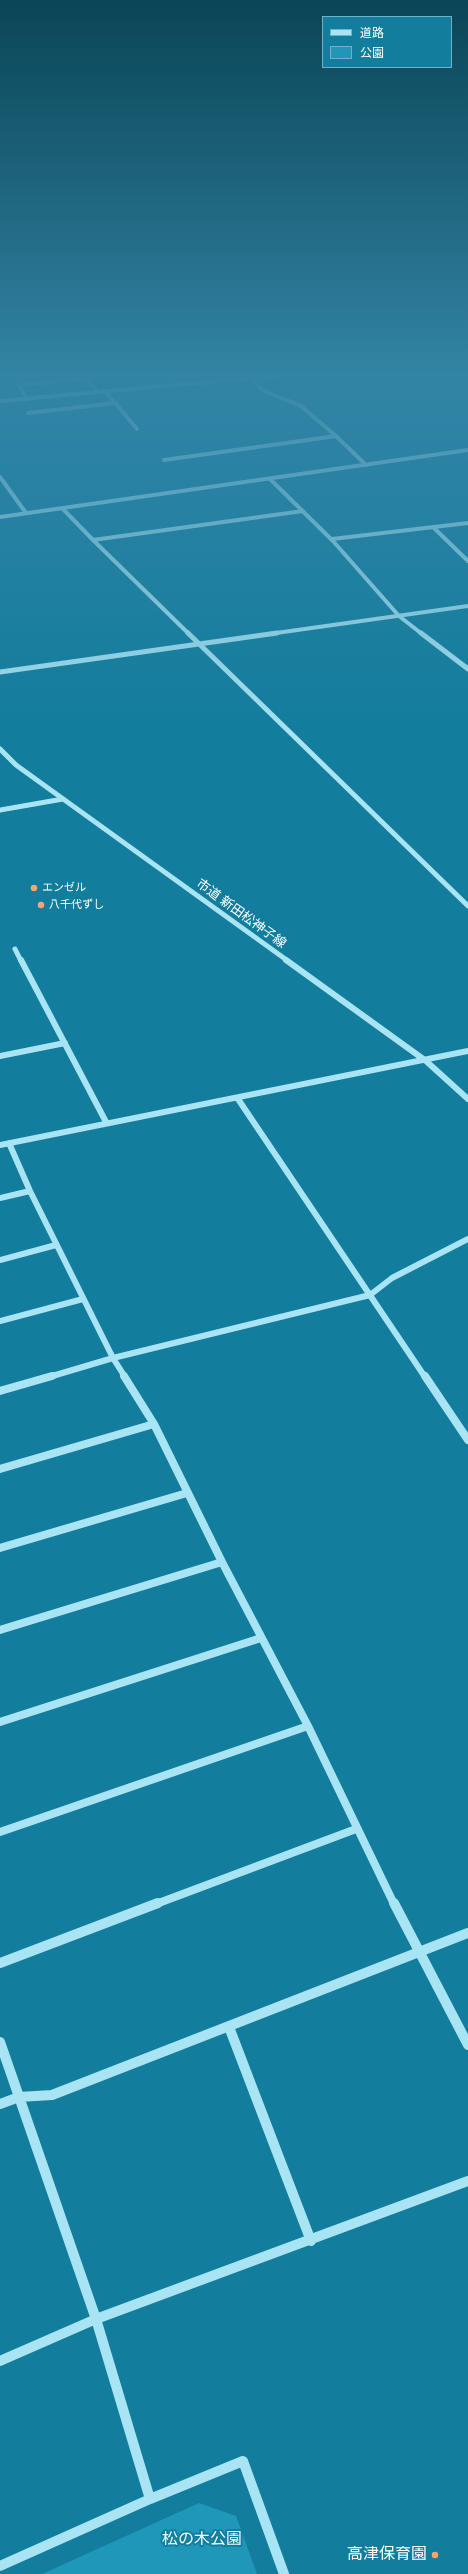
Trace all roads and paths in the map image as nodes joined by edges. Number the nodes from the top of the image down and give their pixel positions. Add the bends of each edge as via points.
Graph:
1 (14, 496) edge
2 (147, 496) edge
3 (288, 496) edge
4 (62, 508) junction
5 (303, 511) junction
6 (26, 513) junction
7 (0, 517) edge
8 (468, 522) edge
9 (433, 527) junction
10 (332, 539) junction
11 (93, 540) junction
12 (468, 561) edge
13 (468, 606) edge
14 (399, 616) junction
15 (199, 644) junction
16 (468, 669) edge
17 (0, 672) edge
18 (0, 749) edge
19 (63, 799) junction
20 (0, 810) edge
21 (468, 906) edge
22 (16, 948) dead end
23 (65, 1043) junction
24 (468, 1051) edge
25 (0, 1056) edge
26 (426, 1061) junction
27 (238, 1099) junction
28 (468, 1099) edge
29 (106, 1122) junction
30 (9, 1143) junction
31 (0, 1145) edge
32 (30, 1191) junction
33 (0, 1198) edge
34 (468, 1239) edge
35 (56, 1245) junction
36 (0, 1260) edge
37 (370, 1295) junction
38 (83, 1299) junction
39 (0, 1321) edge
40 (113, 1358) junction
41 (0, 1391) edge
42 (154, 1424) junction
43 (468, 1440) edge
44 (0, 1469) edge
45 (187, 1493) junction
46 (0, 1548) edge
47 (222, 1562) junction
48 (0, 1630) edge
49 (261, 1638) junction
50 (0, 1722) edge
51 (308, 1726) junction
52 (356, 1829) junction
53 (0, 1832) edge
54 (468, 1933) edge
55 (417, 1951) junction
56 (0, 1963) edge
57 (229, 2027) junction
58 (0, 2042) edge
59 (468, 2045) edge
60 (19, 2097) junction
61 (0, 2104) edge
62 (468, 2180) edge
63 (311, 2241) junction
64 (96, 2319) junction
65 (0, 2361) edge
66 (150, 2499) junction
67 (0, 2566) edge
68 (284, 2574) edge

1 - 6 street
2 - 4 street
3 - 5 street
4 - 6 street
4 - 11 street
5 - 10 street
5 - 11 street
6 - 7 street
8 - 9 street
9 - 10 street
9 - 12 street
10 - 14 street
11 - 15 street
13 - 14 street
14 - 15 street
14 - 16 street
15 - 17 street
15 - 21 street
18 - 19 street, 市道 新田松神子線 via 16,765
19 - 20 street
19 - 26 street, 市道 新田松神子線
22 - 23 street
23 - 25 street
23 - 29 street
24 - 26 street
26 - 27 street
26 - 28 street, 市道 新田松神子線
27 - 29 street
27 - 37 street
29 - 30 street
30 - 31 street
30 - 32 street
32 - 33 street
32 - 35 street
34 - 37 street via 392,1278
35 - 36 street
35 - 38 street
37 - 40 street
37 - 43 street
38 - 39 street
38 - 40 street
40 - 41 street
40 - 42 street
42 - 44 street
42 - 45 street
45 - 46 street
45 - 47 street
47 - 48 street
47 - 49 street
49 - 50 street
49 - 51 street
51 - 52 street
51 - 53 street
52 - 55 street
52 - 56 street
54 - 55 street
55 - 57 street
55 - 59 street
57 - 60 street via 52,2095
57 - 63 street
58 - 60 street
60 - 61 street
60 - 64 street
62 - 63 street
63 - 64 street
64 - 65 street
64 - 66 street
66 - 67 street
66 - 68 street via 243,2461

